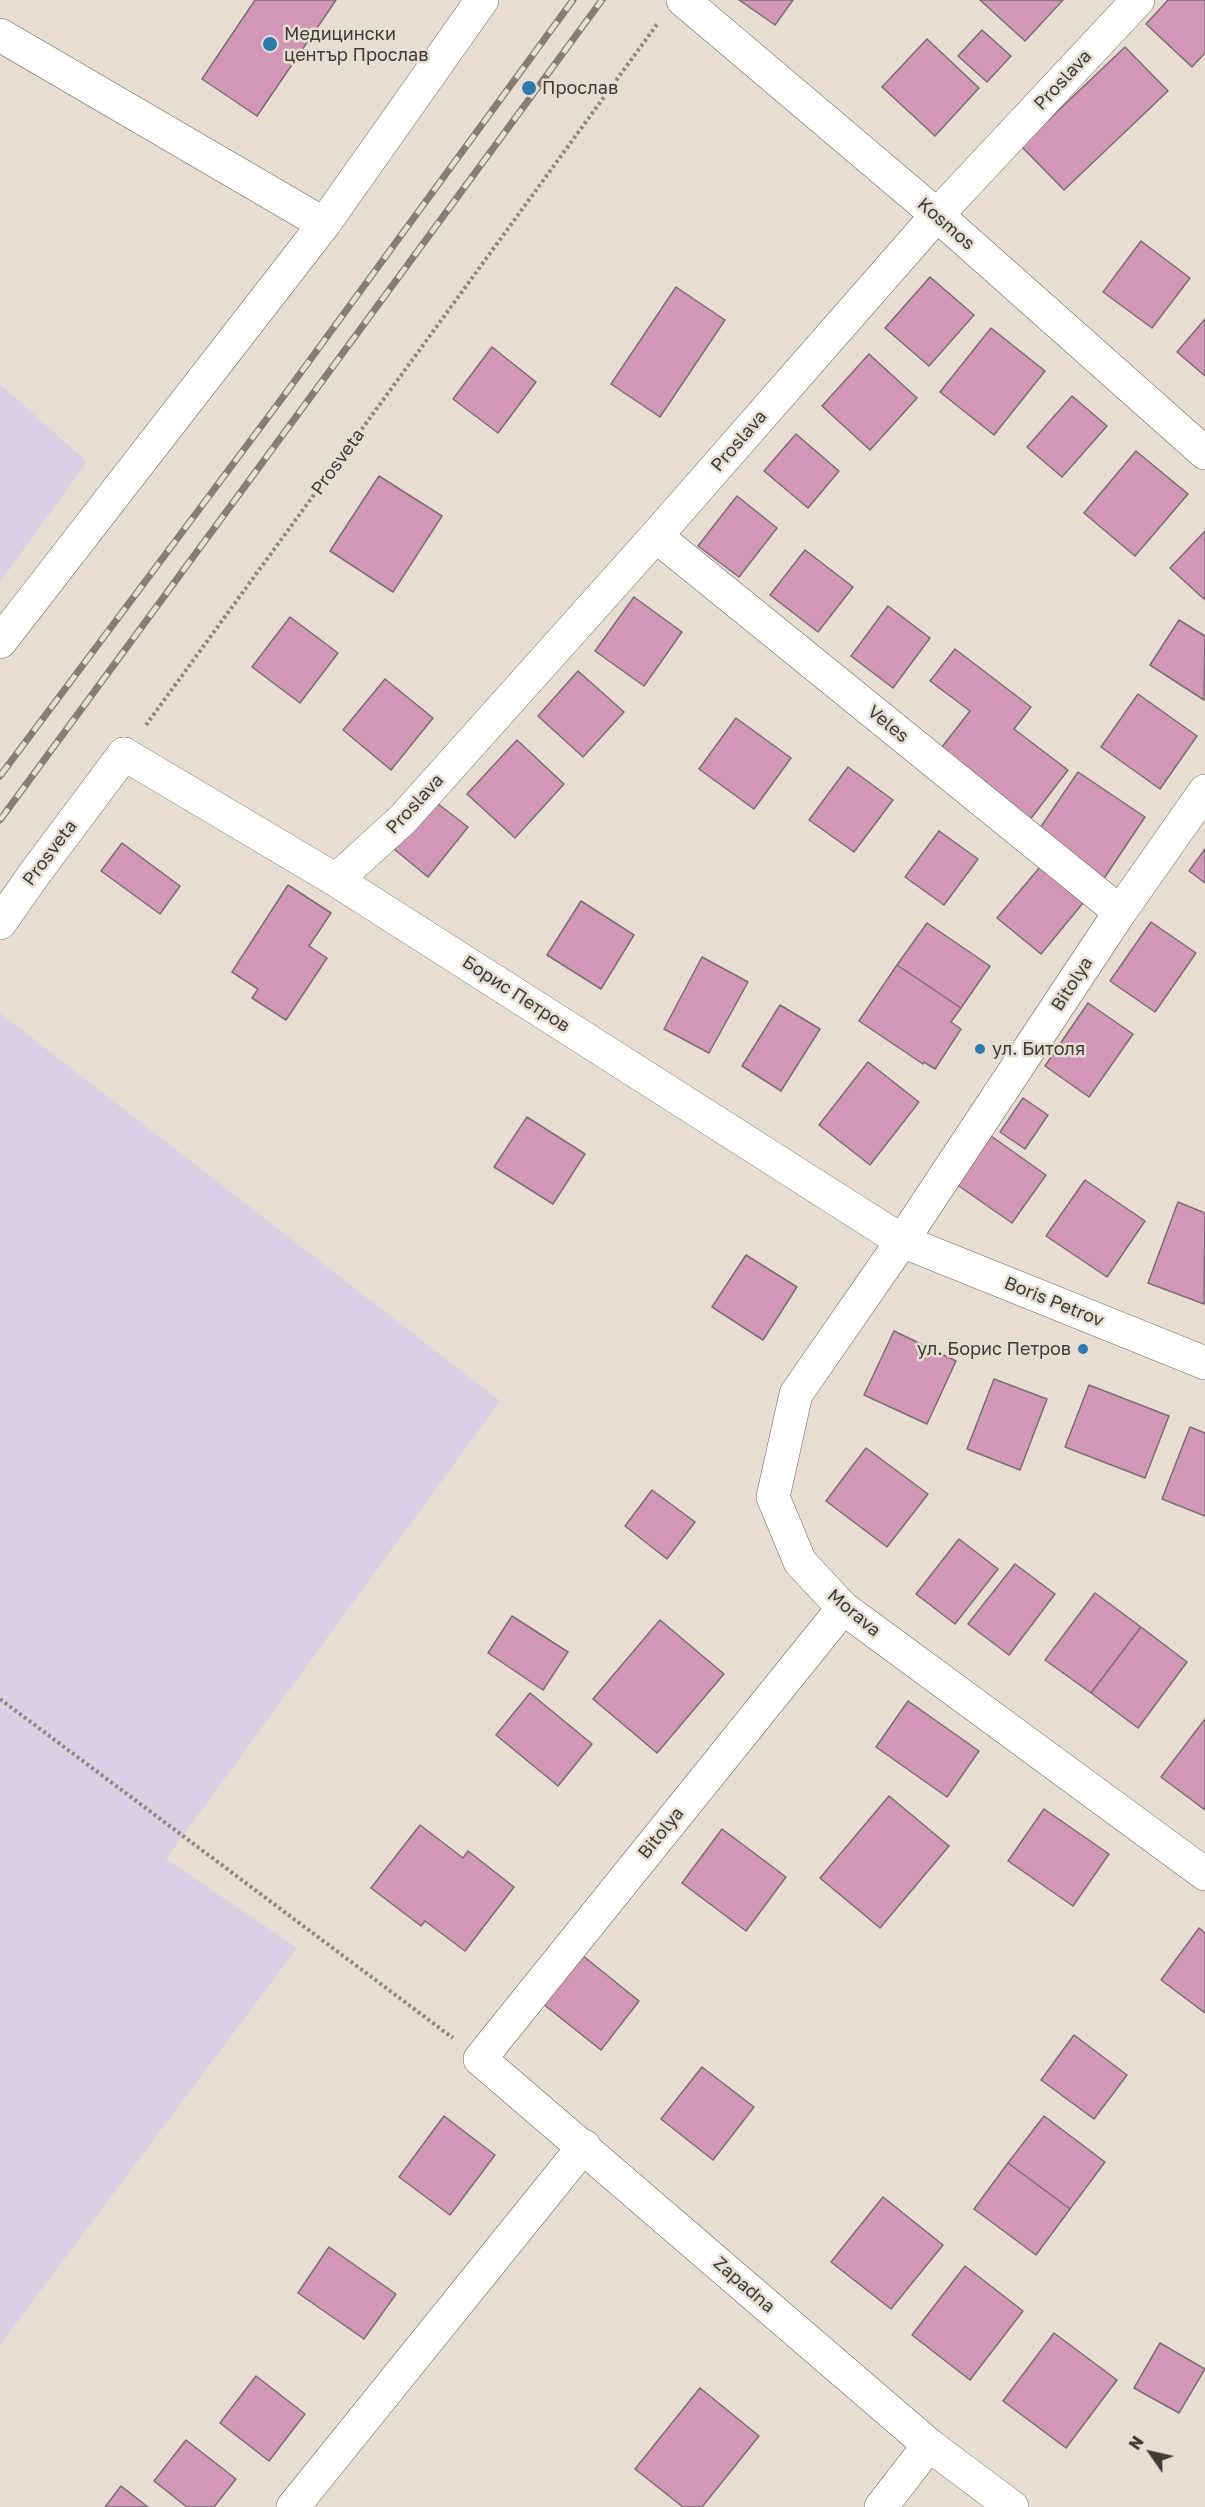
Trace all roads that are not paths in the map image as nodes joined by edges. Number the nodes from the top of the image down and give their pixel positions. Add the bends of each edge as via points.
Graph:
1 (482, 0) edge
2 (1138, 0) edge
3 (671, 10) edge
4 (0, 35) edge
5 (937, 215) junction
6 (324, 224) junction
7 (1205, 453) edge
8 (656, 536) junction
9 (0, 642) edge
10 (124, 754) joint
11 (1205, 791) edge
12 (336, 880) junction
13 (1120, 912) junction
14 (0, 923) edge
15 (902, 1240) junction
16 (1205, 1363) edge
17 (843, 1608) junction
18 (1205, 1874) edge
19 (480, 2059) joint
20 (584, 2146) junction
21 (929, 2445) junction
22 (293, 2507) edge
23 (881, 2507) edge
24 (1012, 2507) edge

1 - 6 street
2 - 5 street, Proslava
3 - 5 street, Kosmos
4 - 6 street
5 - 7 street, Kosmos
5 - 8 street, Proslava
6 - 9 street
8 - 12 street, Proslava via 403,819
8 - 13 street, Veles
10 - 12 street, Борис Петров
10 - 14 street, Prosveta
11 - 13 street, Bitolya
12 - 15 street, Борис Петров
13 - 15 street, Bitolya
15 - 16 street, Boris Petrov
15 - 17 street, Morava via 796,1394 773,1497 800,1562
17 - 18 street, Morava
17 - 19 street, Bitolya
19 - 20 street, Zapadna
20 - 21 street, Zapadna
20 - 22 street
21 - 23 street
21 - 24 street, Zapadna

